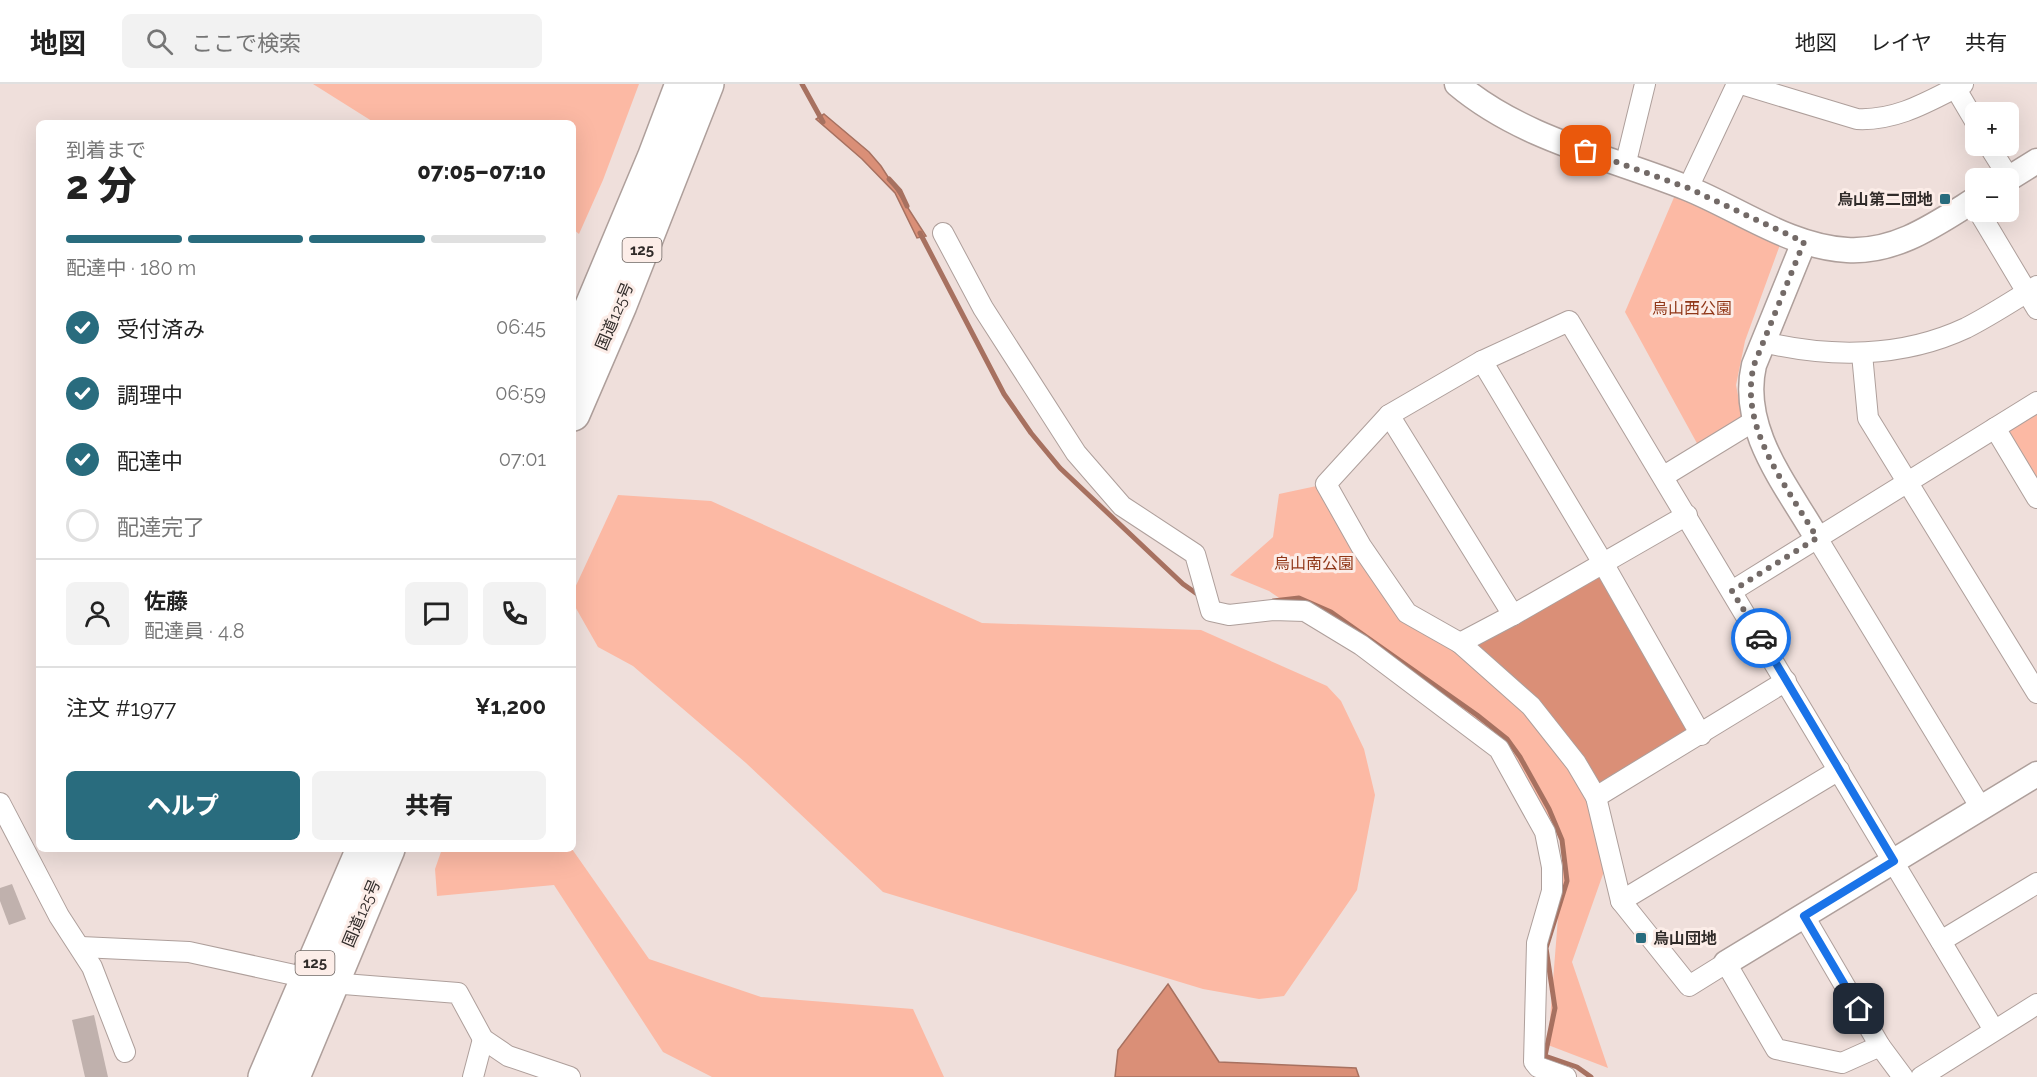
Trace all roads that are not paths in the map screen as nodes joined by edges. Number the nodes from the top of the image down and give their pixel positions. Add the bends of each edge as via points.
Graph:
1 (682, 84) edge
2 (707, 84) edge
3 (1456, 84) edge
4 (1645, 84) edge
5 (1739, 84) edge
6 (1957, 85) edge
7 (1966, 102) edge
8 (2037, 161) edge
9 (1625, 166) junction
10 (2019, 173) edge
11 (1688, 188) junction
12 (1965, 211) edge
13 (1987, 222) edge
14 (943, 233) dead end
15 (1804, 242) junction
16 (2034, 296) edge
17 (1763, 342) junction
18 (576, 344) edge
19 (1862, 354) junction
20 (1482, 361) junction
21 (2037, 402) edge
22 (576, 407) edge
23 (1389, 415) junction
24 (1754, 421) junction
25 (1995, 428) junction
26 (1664, 476) junction
27 (1908, 482) junction
28 (2037, 498) edge
29 (1687, 515) junction
30 (1817, 538) junction
31 (1603, 563) junction
32 (1732, 591) junction
33 (1513, 615) junction
34 (1460, 643) junction
35 (1786, 681) junction
36 (2037, 693) edge
37 (1701, 735) junction
38 (1839, 770) junction
39 (2037, 774) edge
40 (1596, 797) junction
41 (0, 803) edge
42 (1981, 808) junction
43 (362, 852) edge
44 (386, 852) edge
45 (1894, 861) junction
46 (2037, 884) edge
47 (1621, 901) junction
48 (1804, 916) junction
49 (1941, 941) junction
50 (81, 947) junction
51 (1726, 963) junction
52 (320, 980) junction
53 (2037, 1004) edge
54 (1994, 1030) junction
55 (483, 1039) junction
56 (1880, 1046) junction
57 (125, 1052) dead end
58 (265, 1077) edge
59 (292, 1077) edge
60 (473, 1077) edge
61 (570, 1077) edge
62 (1566, 1077) edge
63 (1903, 1077) edge
64 (1921, 1077) edge

1 - 18 highway, 国道125号 / 125
2 - 22 highway, 国道125号 / 125
3 - 9 street via 1511,121
4 - 9 street
5 - 6 street via 1857,119 1902,114
5 - 11 street
6 - 7 street
8 - 10 street
9 - 11 street
11 - 15 street
12 - 15 street via 1872,250
13 - 16 street
14 - 62 street via 983,308 1076,453 1122,506 1195,554 1210,611 1229,615 1305,611 1360,645 1499,749 1545,832 1552,891 1537,943 1534,1062
15 - 17 street
16 - 19 street via 1935,339
17 - 19 street
17 - 24 street via 1750,382
19 - 27 street via 1868,418
20 - 23 street
20 - 26 street via 1569,321
20 - 31 street
21 - 25 street
23 - 33 street
23 - 34 street via 1326,484 1361,546 1407,613
24 - 26 street
24 - 30 street via 1763,445
25 - 27 street
25 - 28 street
26 - 29 street
27 - 30 street
27 - 36 street
29 - 31 street
29 - 32 street
30 - 32 street
30 - 42 street
31 - 33 street
31 - 37 street
32 - 35 street
33 - 34 street
34 - 40 street via 1531,706 1576,763
35 - 37 street
35 - 38 street
37 - 40 street
38 - 45 street
38 - 47 street
39 - 42 street
40 - 47 street
41 - 50 street via 59,916
42 - 45 street
43 - 52 highway, 国道125号 / 125
44 - 52 highway, 国道125号 / 125
45 - 48 street
45 - 49 street
46 - 49 street
47 - 51 street via 1689,986
48 - 51 street
48 - 56 street
49 - 54 street
50 - 52 street via 189,952
50 - 57 street
51 - 56 street via 1776,1049 1842,1063
52 - 55 street via 458,993
52 - 58 highway, 国道125号 / 125
52 - 59 highway, 国道125号 / 125
53 - 54 street
54 - 64 street
55 - 60 street
55 - 61 street via 508,1056
56 - 63 street

